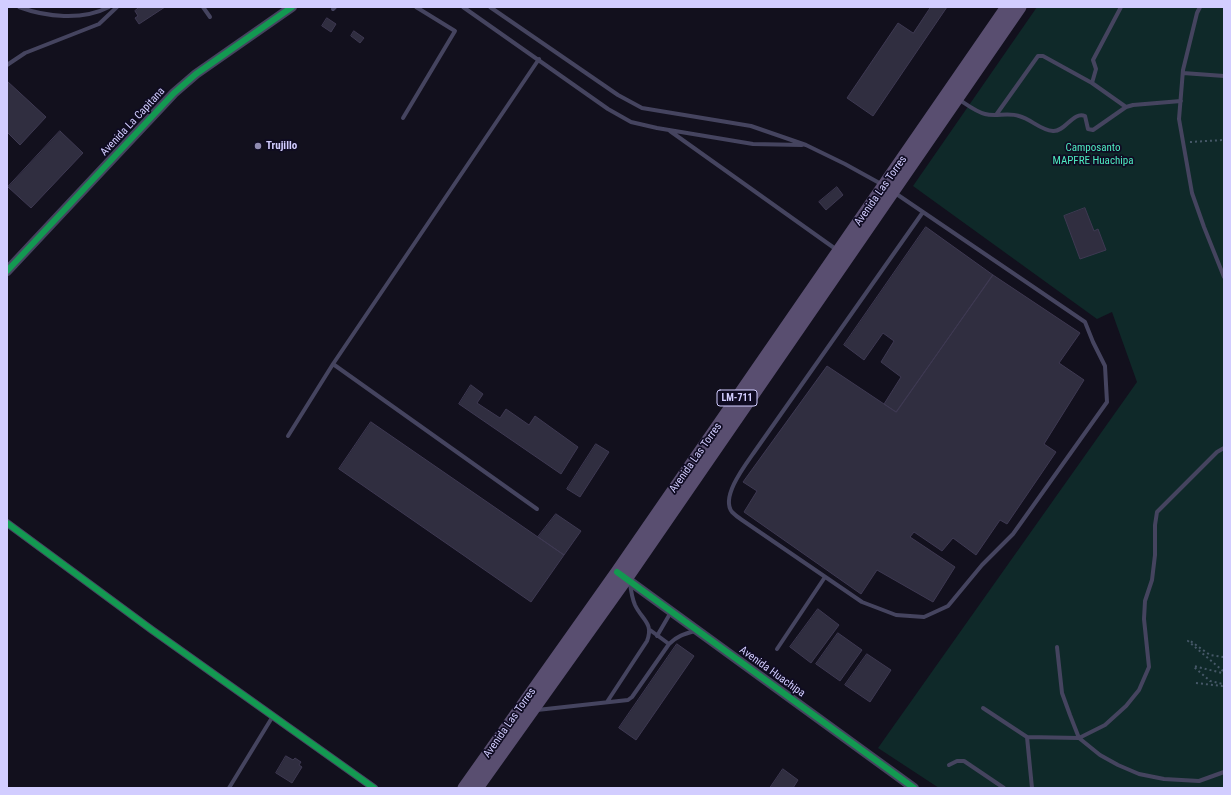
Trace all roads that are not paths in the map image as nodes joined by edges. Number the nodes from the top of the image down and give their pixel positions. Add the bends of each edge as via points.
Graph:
1 (19, 7) edge
2 (109, 7) edge
3 (117, 7) edge
4 (203, 7) edge
5 (292, 7) edge
6 (416, 7) edge
7 (463, 7) edge
8 (490, 7) edge
9 (1007, 7) edge
10 (1020, 7) edge
11 (1121, 7) edge
12 (1200, 7) edge
13 (210, 17) dead end
14 (539, 59) junction
15 (7, 65) edge
16 (1183, 73) junction
17 (1224, 76) edge
18 (1092, 83) junction
19 (957, 99) junction
20 (1181, 101) junction
21 (1126, 107) junction
22 (996, 115) junction
23 (403, 118) dead end
24 (668, 130) junction
25 (806, 145) junction
26 (889, 189) junction
27 (923, 212) junction
28 (839, 251) junction
29 (7, 271) edge
30 (1224, 277) edge
31 (333, 364) junction
32 (288, 436) dead end
33 (1224, 448) edge
34 (537, 509) dead end
35 (7, 523) edge
36 (624, 577) junction
37 (825, 577) junction
38 (672, 612) junction
39 (650, 630) junction
40 (698, 631) junction
41 (657, 636) junction
42 (669, 644) junction
43 (1057, 647) dead end
44 (777, 649) dead end
45 (607, 702) junction
46 (983, 708) dead end
47 (532, 710) junction
48 (273, 716) junction
49 (1027, 737) junction
50 (1079, 738) junction
51 (949, 765) dead end
52 (1224, 772) edge
53 (229, 788) edge
54 (374, 788) edge
55 (464, 788) edge
56 (477, 788) edge
57 (914, 788) edge
58 (1004, 788) edge
59 (1032, 788) edge

1 - 2 lane via 29,11 66,16 99,12
3 - 15 lane via 99,24 25,53
4 - 13 lane
5 - 29 street, Avenida La Capitana via 196,74 174,93
6 - 23 lane via 455,31
7 - 14 lane
8 - 25 lane via 618,95 642,108 751,126
9 - 26 main road, Avenida Las Torres / LM-711
10 - 19 main road, Avenida Las Torres / LM-711
11 - 18 lane via 1093,60 1096,69
12 - 16 lane
14 - 24 lane via 608,109 631,122
14 - 31 lane
16 - 17 lane
16 - 20 lane
18 - 21 lane
18 - 22 lane via 1043,56 1038,56
19 - 22 lane via 985,114
19 - 26 main road, Avenida Las Torres / LM-711
20 - 21 lane
20 - 30 lane via 1180,118 1192,193
21 - 22 lane via 1093,130 1088,129 1082,115 1055,131 1043,129 1020,116
24 - 25 lane via 753,144
24 - 28 lane
25 - 26 lane
26 - 27 lane
26 - 28 main road, Avenida Las Torres / LM-711
26 - 36 main road, Avenida Las Torres / LM-711
27 - 37 lane via 755,451 728,500 732,512 742,520
27 - 37 lane via 1085,322 1105,366 1107,402 1013,534 982,565 948,606 924,617 896,615 862,602
28 - 36 main road, Avenida Las Torres / LM-711
31 - 32 lane
31 - 34 lane
33 - 50 lane via 1157,512 1152,580 1145,601 1144,619 1149,667 1139,690 1126,706 1105,724
35 - 48 street
36 - 38 street, Avenida Huachipa
36 - 39 lane via 634,604
36 - 47 main road, Avenida Las Torres / LM-711
36 - 55 main road, Avenida Las Torres / LM-711
37 - 44 lane
38 - 40 street, Avenida Huachipa
38 - 41 lane
39 - 41 lane
39 - 45 lane via 647,641
40 - 42 lane via 682,634
40 - 57 street, Avenida Huachipa
41 - 42 lane
42 - 45 lane via 632,697 628,700
43 - 50 lane via 1062,693
45 - 47 lane
46 - 49 lane
47 - 56 main road, Avenida Las Torres / LM-711
48 - 53 lane
48 - 54 street
49 - 50 lane
49 - 59 lane
50 - 52 lane via 1118,766 1139,774 1164,779 1198,781
51 - 58 lane via 957,761 964,762

